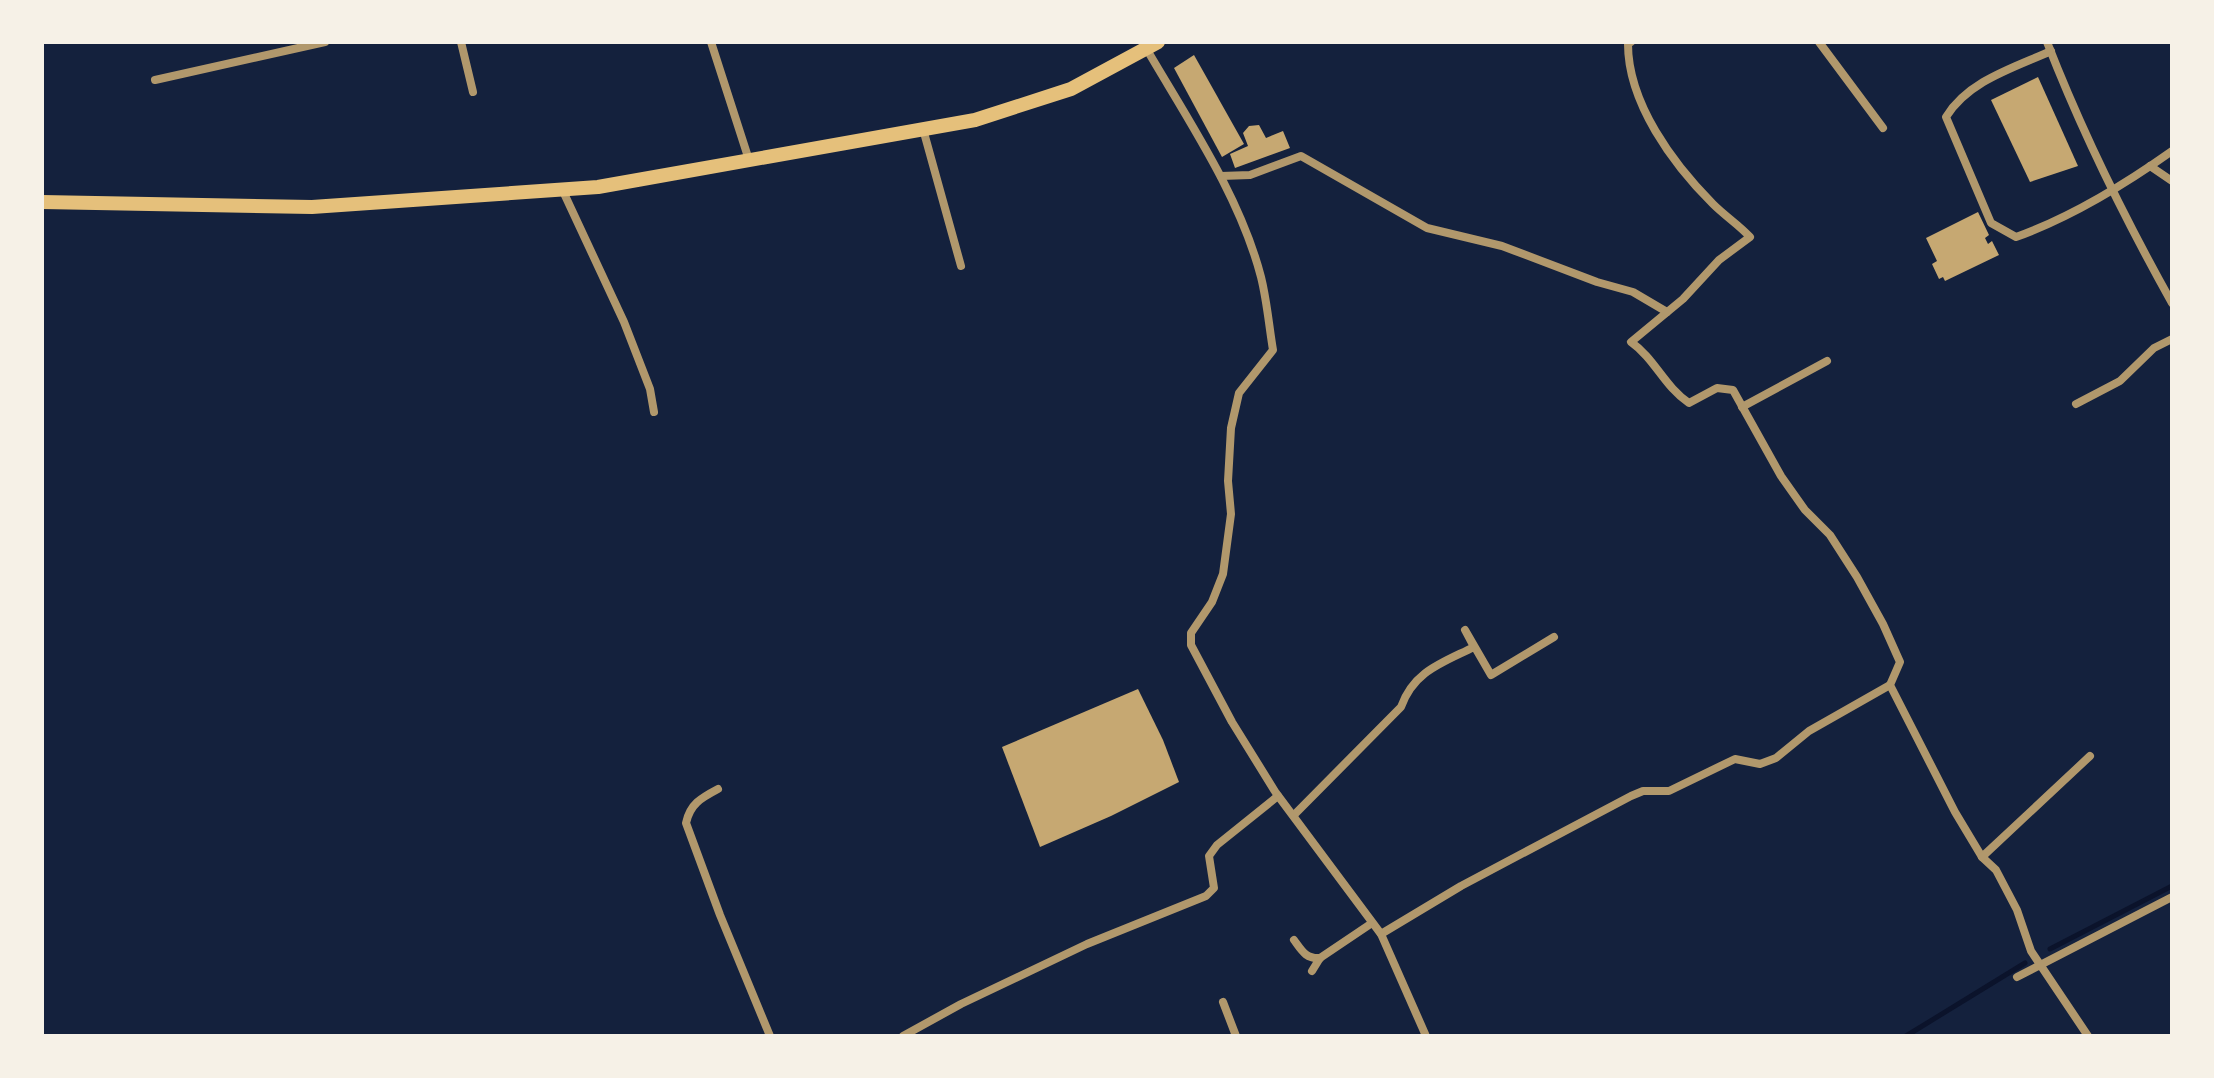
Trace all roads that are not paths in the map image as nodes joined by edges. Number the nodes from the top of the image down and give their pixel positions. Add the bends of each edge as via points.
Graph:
1 (325, 42) edge
2 (461, 42) edge
3 (711, 42) edge
4 (1631, 42) edge
5 (1819, 42) edge
6 (1152, 45) edge
7 (2049, 46) edge
8 (155, 80) dead end
9 (473, 92) dead end
10 (1883, 128) dead end
11 (923, 129) junction
12 (2172, 151) edge
13 (749, 160) junction
14 (2150, 166) junction
15 (1221, 176) junction
16 (2172, 181) edge
17 (562, 189) junction
18 (2112, 191) junction
19 (42, 202) edge
20 (961, 266) dead end
21 (2172, 303) edge
22 (1667, 312) junction
23 (2172, 339) edge
24 (1827, 361) dead end
25 (2076, 404) dead end
26 (1742, 407) junction
27 (654, 412) dead end
28 (1554, 637) dead end
29 (1890, 685) junction
30 (2090, 756) dead end
31 (718, 789) dead end
32 (1278, 796) junction
33 (1294, 815) junction
34 (1982, 857) junction
35 (2172, 897) edge
36 (1372, 923) junction
37 (1381, 934) junction
38 (1294, 940) dead end
39 (1320, 958) junction
40 (2039, 965) junction
41 (1312, 971) dead end
42 (2017, 977) dead end
43 (1223, 1002) dead end
44 (770, 1036) edge
45 (903, 1036) edge
46 (1236, 1036) edge
47 (1426, 1036) edge
48 (2088, 1036) edge

1 - 8 street
2 - 9 street
3 - 13 street
4 - 22 street via 1628,63 1636,90 1672,158 1750,237
5 - 10 street
6 - 11 main road via 1071,89 975,120
6 - 15 street
7 - 18 street
7 - 18 street via 1973,87 1946,117 1979,197 1991,223 2016,237
11 - 13 main road
11 - 20 street
12 - 14 street
13 - 17 main road
14 - 16 street
14 - 18 street
15 - 22 street via 1250,175 1301,156 1427,228 1502,246 1633,292
15 - 32 street via 1261,277 1273,350 1239,393 1231,428 1231,514 1223,574 1191,633 1191,645
17 - 19 main road via 312,207
17 - 27 street via 624,322
18 - 21 street
22 - 26 street via 1631,342 1673,393 1689,403 1717,388 1733,390
23 - 25 street via 2154,348 2120,381
24 - 26 street
26 - 29 street via 1781,476 1830,535 1883,624 1900,662
28 - 33 street via 1491,675 1465,630 1474,647 1426,671 1401,707
29 - 34 street
29 - 37 street via 1809,731 1776,758 1760,764 1735,759 1669,791 1631,796
30 - 34 street
31 - 44 street via 698,800 686,823
32 - 33 street
32 - 45 street via 1209,856 1214,888 1206,896 1087,944
33 - 36 street
34 - 40 street via 1996,870
35 - 40 street
36 - 37 street
36 - 39 street
37 - 47 street
38 - 39 street via 1305,955
39 - 41 street
40 - 42 street
40 - 48 street
43 - 46 street

